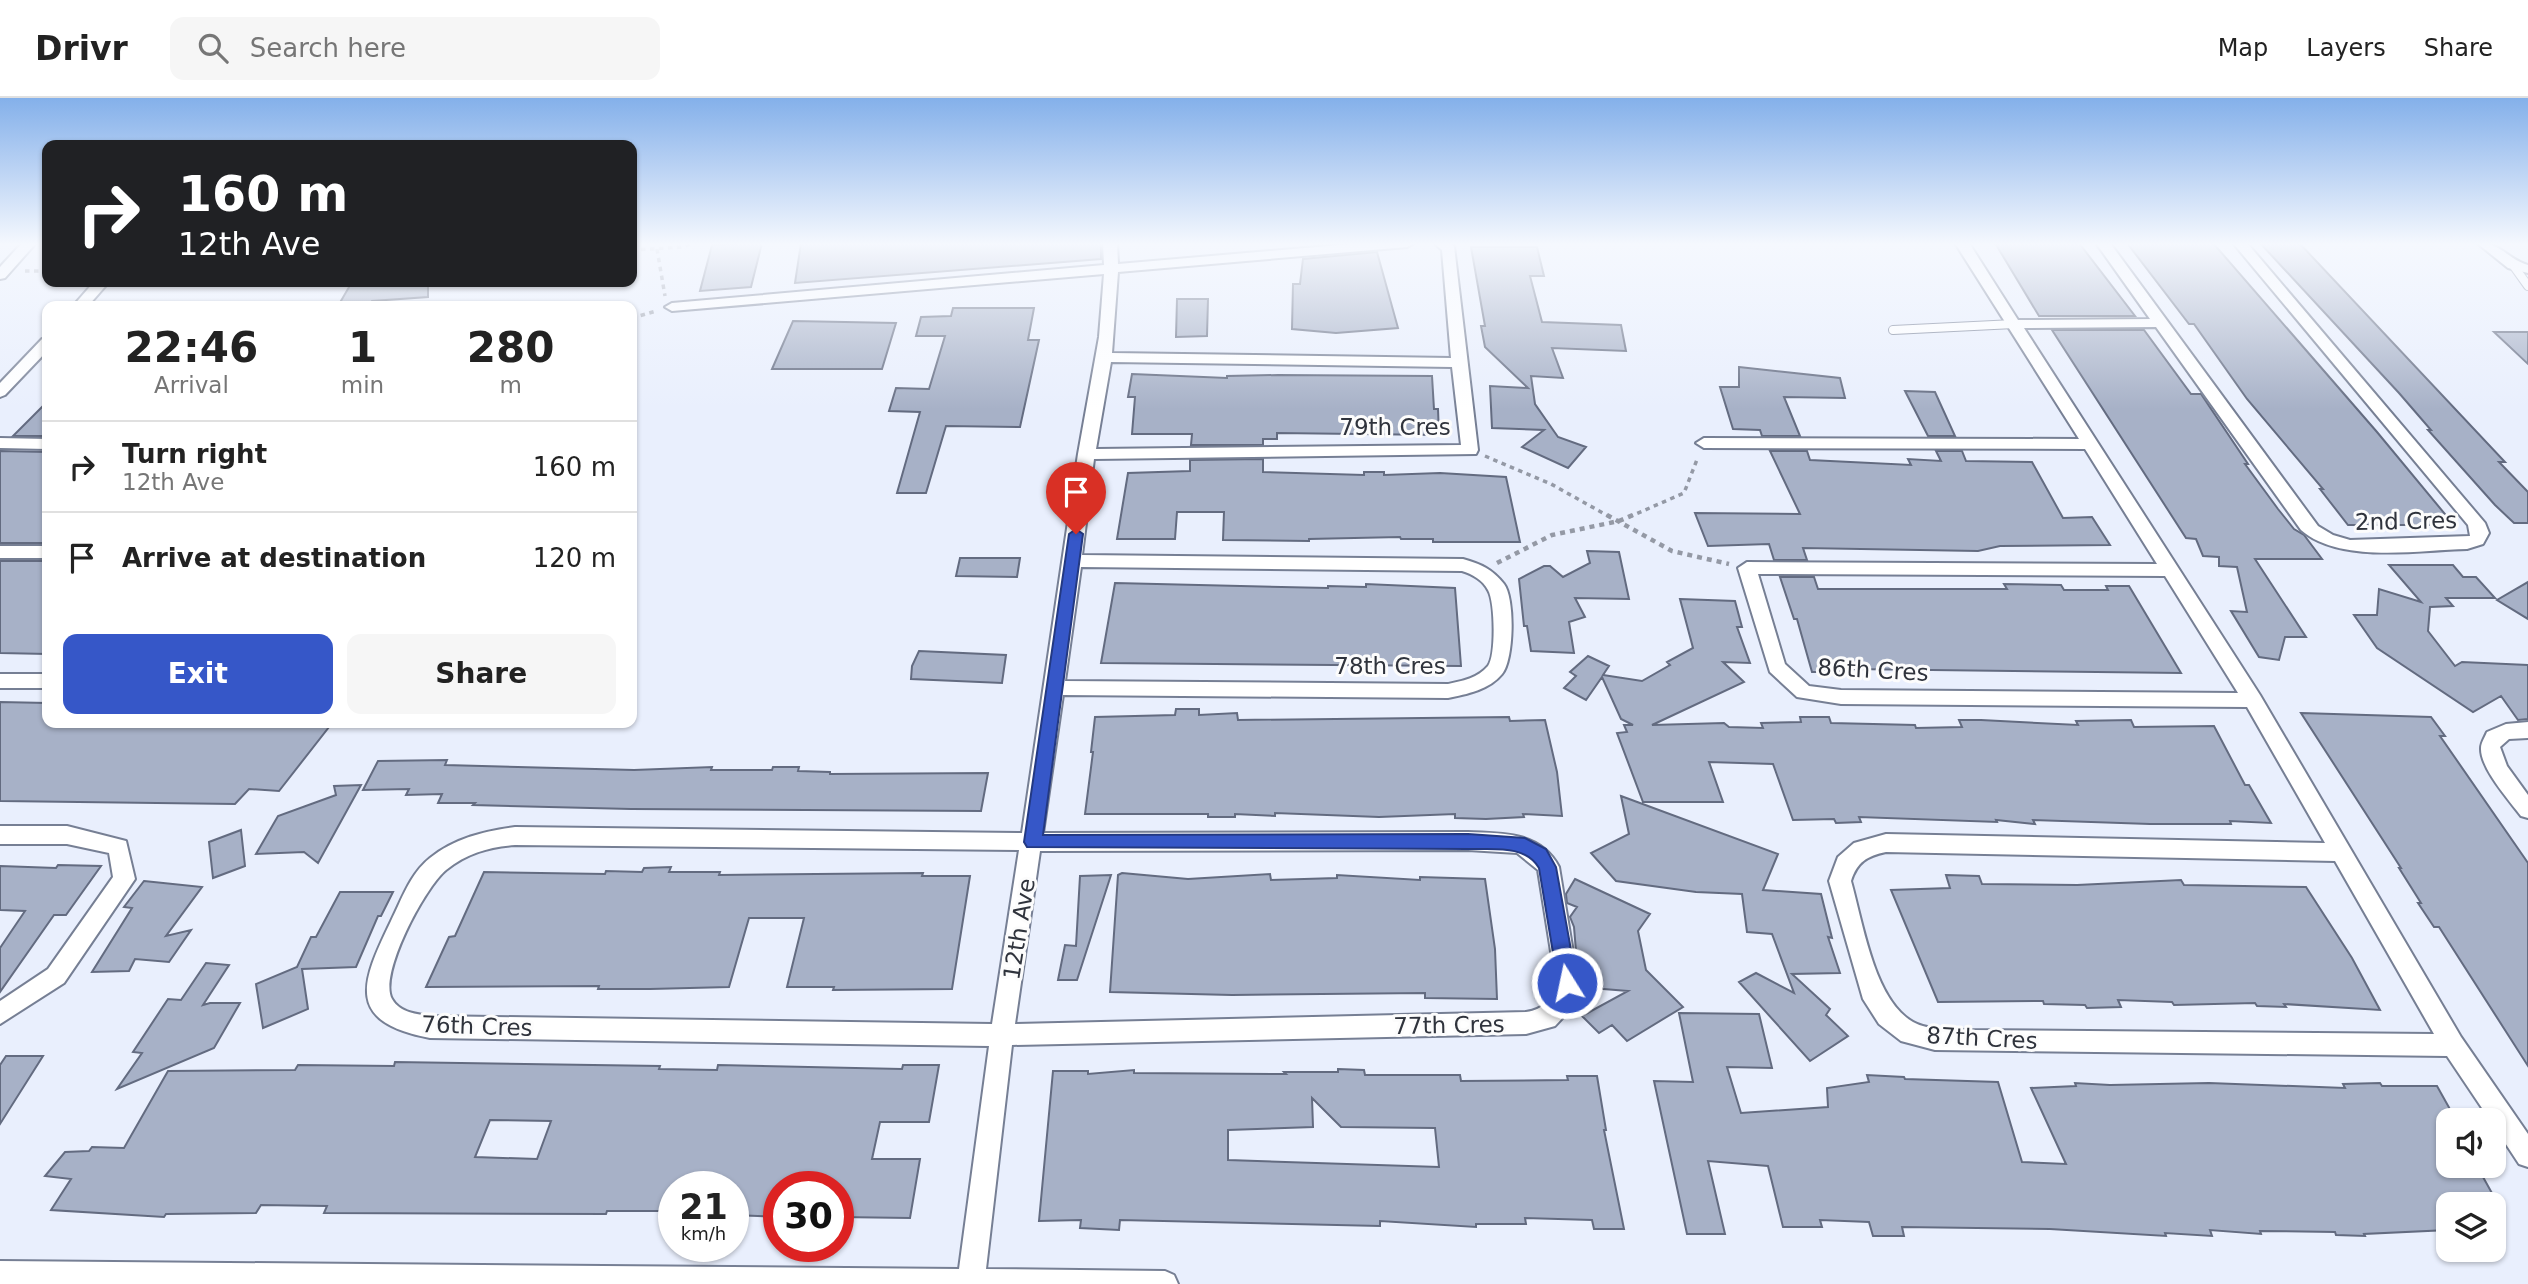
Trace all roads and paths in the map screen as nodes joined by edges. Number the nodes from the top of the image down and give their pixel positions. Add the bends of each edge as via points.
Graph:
1 (667, 298) edge
2 (775, 298) edge
3 (1109, 298) edge
4 (1453, 298) edge
5 (1998, 298) edge
6 (2144, 298) edge
7 (2287, 298) edge
8 (672, 307) junction
9 (637, 317) edge
10 (2162, 323) junction
11 (2014, 324) junction
12 (1894, 330) dead end
13 (42, 351) edge
14 (1103, 356) junction
15 (1459, 363) junction
16 (0, 392) edge
17 (0, 443) edge
18 (1704, 443) joint
19 (42, 444) edge
20 (2089, 444) junction
21 (1470, 450) junction
22 (1086, 454) junction
23 (1619, 521) junction
24 (0, 552) edge
25 (42, 552) edge
26 (1073, 561) junction
27 (1746, 568) junction
28 (2172, 569) junction
29 (1481, 571) junction
30 (0, 681) edge
31 (42, 681) edge
32 (1054, 688) junction
33 (2253, 700) junction
34 (2528, 730) edge
35 (2528, 810) edge
36 (0, 835) edge
37 (1033, 842) junction
38 (2341, 852) junction
39 (0, 1014) edge
40 (1002, 1035) junction
41 (2453, 1045) junction
42 (2528, 1155) edge
43 (0, 1274) edge
44 (971, 1282) edge
45 (1165, 1284) edge

1 - 8 path
2 - 8 street
3 - 14 street, 12th Ave
4 - 15 street, 79th Cres
5 - 11 street
6 - 10 street, 2nd Cres
7 - 10 street, 2nd Cres via 2476,523 2477,540 2350,546 2318,536
8 - 9 path
10 - 11 street
11 - 12 lane
11 - 20 street
13 - 16 street
14 - 15 street
14 - 22 street, 12th Ave
15 - 21 street, 79th Cres
17 - 19 street
18 - 20 street
18 - 23 path via 1684,493
20 - 28 street
21 - 22 street, 79th Cres
21 - 23 path via 1551,484
22 - 26 street, 12th Ave
23 - 27 path via 1672,551
23 - 29 path via 1552,535
24 - 25 street
26 - 29 street via 1439,564
26 - 32 street, 12th Ave
27 - 28 street
27 - 33 street, 86th Cres via 1777,667 1804,692 1841,697
28 - 33 street
29 - 32 street, 78th Cres via 1499,589 1503,660 1485,680 1469,688
30 - 31 street
32 - 37 street, 12th Ave
33 - 38 street
34 - 35 street via 2507,729 2489,745 2491,759
36 - 39 street via 67,835 119,846 124,878 56,976
37 - 40 street, 12th Ave
37 - 40 street, 77th Cres via 1468,841 1525,845 1540,854 1548,867 1567,983 1559,1006 1548,1019 1526,1023
37 - 40 street, 76th Cres via 487,839 459,850 422,880 380,967 377,987 383,1007 402,1022 430,1027
38 - 41 street
38 - 41 street, 87th Cres via 1886,843 1862,849 1846,863 1840,881 1871,992 1887,1017 1909,1033 1972,1041
40 - 44 street, 12th Ave
41 - 42 street
43 - 44 street
44 - 45 street

